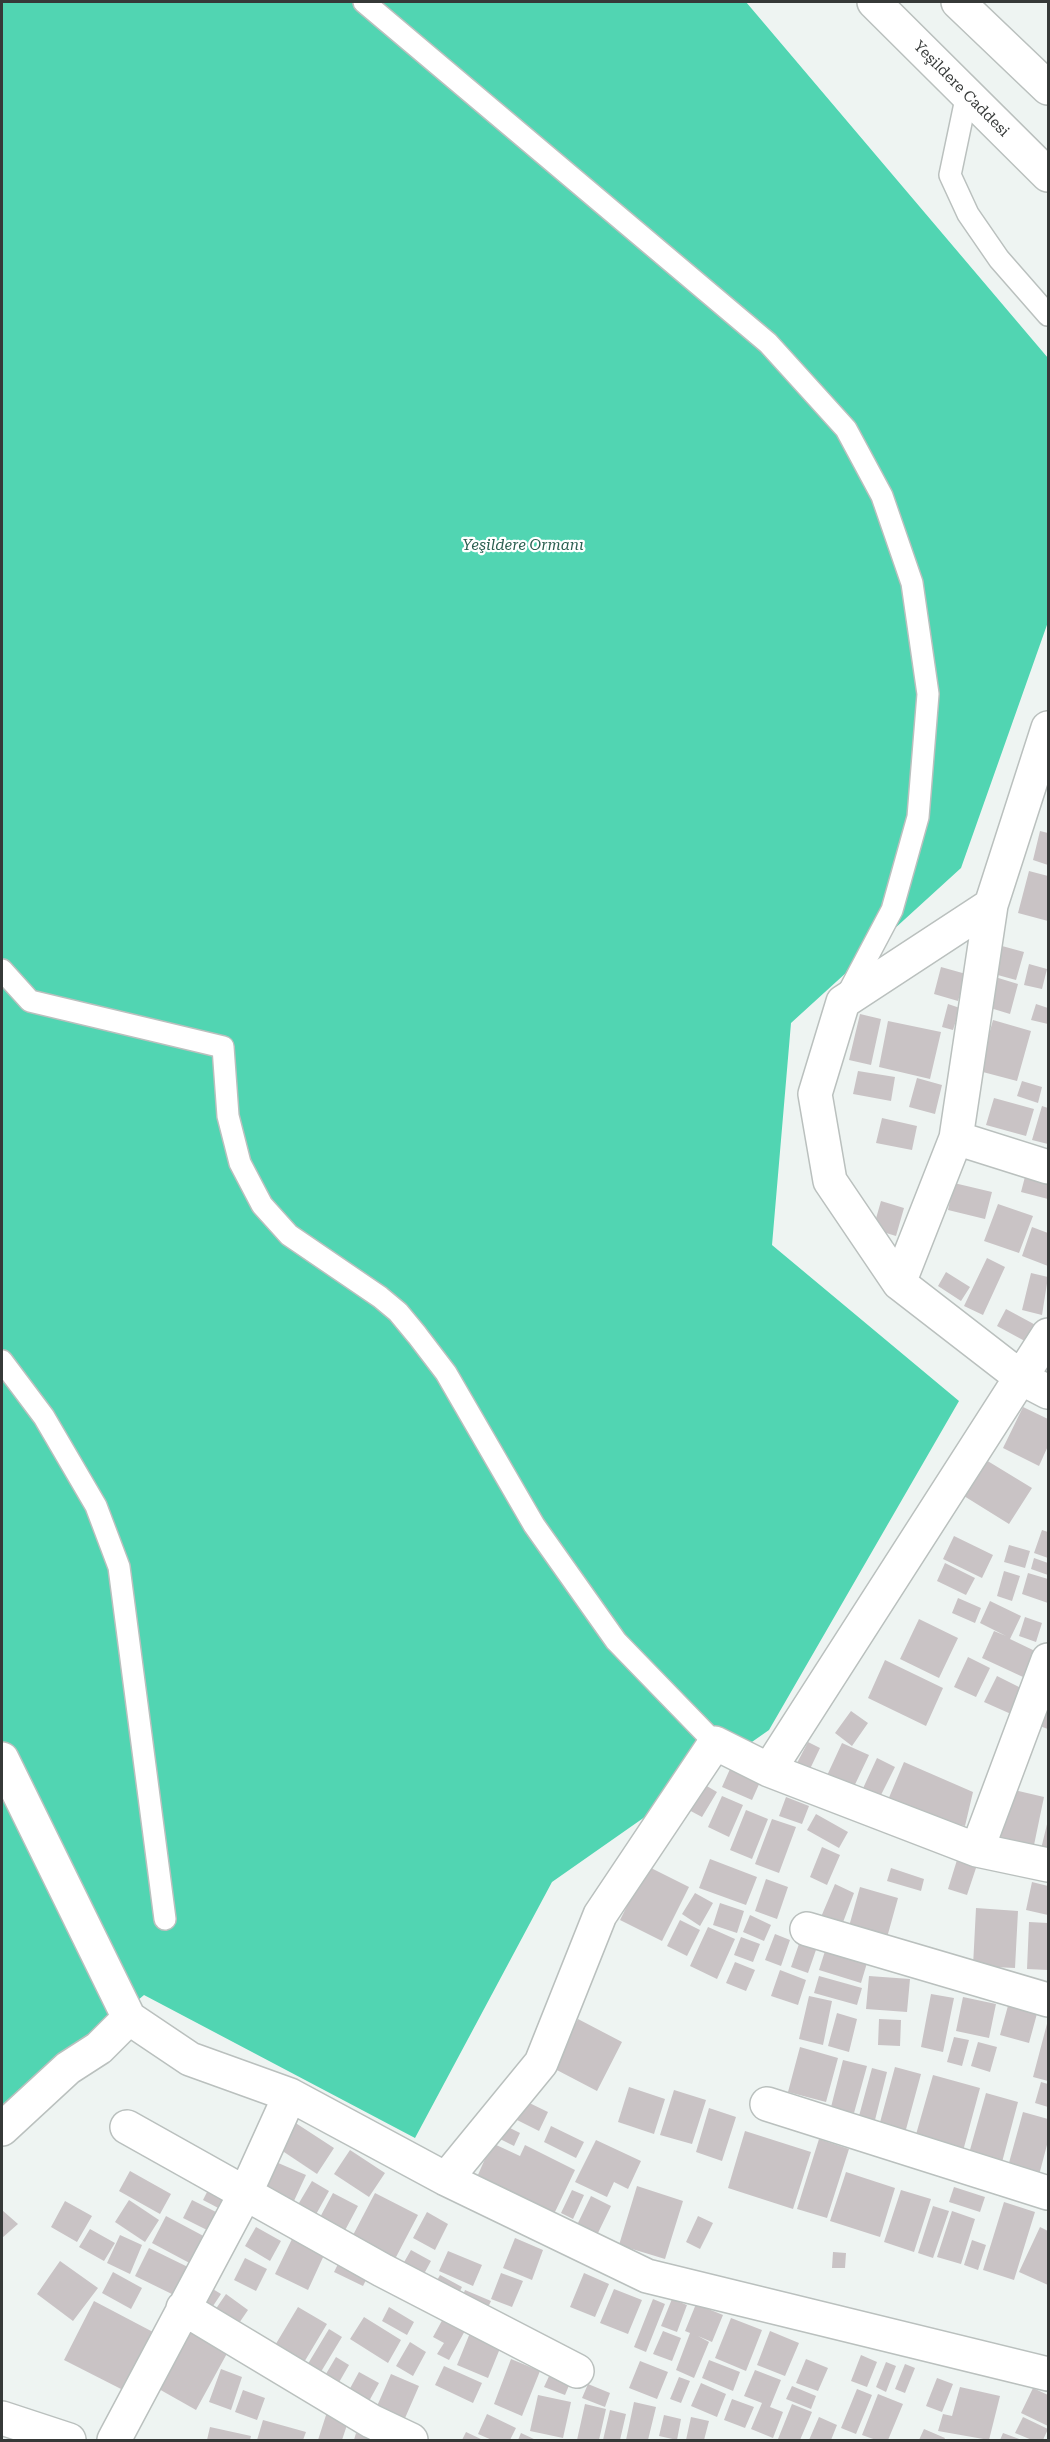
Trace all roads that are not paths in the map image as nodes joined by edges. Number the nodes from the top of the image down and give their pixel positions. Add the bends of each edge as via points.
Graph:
1 (364, 2) edge
2 (874, 2) edge
3 (958, 2) edge
4 (1048, 88) edge
5 (967, 94) junction
6 (1048, 176) edge
7 (1048, 315) edge
8 (1048, 728) edge
9 (991, 905) junction
10 (2, 969) edge
11 (843, 1002) junction
12 (956, 1138) junction
13 (1048, 1167) edge
14 (899, 1283) junction
15 (1048, 1335) edge
16 (2, 1361) edge
17 (1036, 1385) edge
18 (1048, 1660) edge
19 (716, 1743) junction
20 (2, 1759) edge
21 (769, 1770) junction
22 (977, 1850) junction
23 (1048, 1865) edge
24 (165, 1919) dead end
25 (807, 1929) dead end
26 (1048, 2000) edge
27 (129, 2018) junction
28 (290, 2095) junction
29 (767, 2104) dead end
30 (127, 2127) dead end
31 (2, 2128) edge
32 (446, 2179) junction
33 (246, 2192) junction
34 (1048, 2193) edge
35 (183, 2308) junction
36 (577, 2371) dead end
37 (1048, 2374) edge
38 (2, 2418) edge
39 (69, 2440) edge
40 (114, 2440) edge
41 (411, 2440) edge

1 - 11 lane via 768,343 846,429 882,496 912,583 928,694 918,817 892,910
2 - 5 main road, Yeşildere Caddesi
3 - 4 main road
5 - 6 main road, Yeşildere Caddesi
5 - 7 lane via 950,175 968,214 999,259
8 - 9 main road
9 - 11 main road
9 - 12 main road
10 - 19 lane via 30,1001 223,1047 228,1116 240,1163 262,1205 289,1235 380,1297 411,1327 446,1373 534,1525 616,1641
11 - 14 main road via 814,1094 830,1181
12 - 13 main road
12 - 14 main road
14 - 17 main road
15 - 17 main road
16 - 24 lane via 44,1417 96,1506 119,1567
17 - 21 main road
18 - 22 main road
19 - 21 main road
19 - 32 main road via 600,1915 541,2063
20 - 27 main road
21 - 22 main road
22 - 23 main road
25 - 26 main road
27 - 28 main road via 190,2059
27 - 31 main road via 99,2048 68,2068
28 - 32 main road
28 - 33 main road
29 - 34 main road
30 - 33 main road
32 - 37 main road via 647,2276
33 - 35 main road
33 - 36 main road via 382,2270
35 - 40 main road
35 - 41 main road via 371,2421
38 - 39 main road

